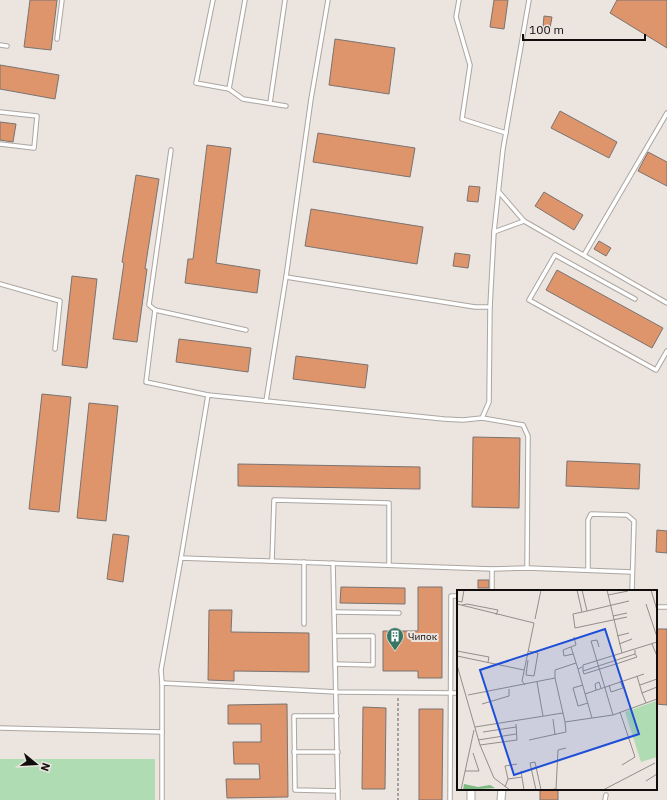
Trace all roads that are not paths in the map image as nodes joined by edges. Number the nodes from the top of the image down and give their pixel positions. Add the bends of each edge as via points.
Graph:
1 (62, 0) edge
2 (213, 0) edge
3 (246, 0) edge
4 (285, 0) edge
5 (328, 0) edge
6 (459, 0) edge
7 (529, 0) edge
8 (57, 39) dead end
9 (0, 45) edge
10 (7, 46) dead end
11 (229, 89) junction
12 (270, 103) junction
13 (286, 106) dead end
14 (0, 112) edge
15 (667, 113) edge
16 (506, 133) junction
17 (0, 144) edge
18 (171, 150) dead end
19 (499, 192) junction
20 (524, 221) junction
21 (494, 232) junction
22 (584, 255) junction
23 (286, 277) junction
24 (0, 284) edge
25 (635, 299) dead end
26 (667, 303) edge
27 (490, 307) junction
28 (155, 310) junction
29 (246, 330) dead end
30 (55, 349) dead end
31 (667, 351) edge
32 (208, 395) junction
33 (266, 401) junction
34 (482, 418) junction
35 (181, 558) junction
36 (272, 561) junction
37 (304, 562) junction
38 (333, 563) junction
39 (389, 565) junction
40 (527, 568) junction
41 (492, 569) junction
42 (588, 570) junction
43 (632, 572) junction
44 (492, 590) edge
45 (632, 590) edge
46 (457, 596) edge
47 (334, 612) junction
48 (399, 612) dead end
49 (304, 624) dead end
50 (335, 636) junction
51 (335, 664) junction
52 (162, 683) junction
53 (336, 692) junction
54 (451, 693) junction
55 (457, 693) edge
56 (337, 716) junction
57 (0, 728) edge
58 (162, 732) junction
59 (294, 752) junction
60 (338, 752) junction
61 (502, 790) edge
62 (338, 791) junction
63 (606, 795) dead end
64 (162, 800) edge
65 (338, 800) edge
66 (450, 800) edge
67 (501, 800) edge
68 (605, 800) edge

1 - 8 lane
2 - 11 lane via 196,83
3 - 11 lane
4 - 12 lane
5 - 23 lane
6 - 16 lane via 456,17 470,65 462,119
7 - 16 lane
9 - 10 lane
11 - 12 lane via 243,99
12 - 13 lane
14 - 17 lane via 37,116 34,148
15 - 22 lane
16 - 19 lane
18 - 28 lane via 149,306
19 - 20 lane
19 - 21 lane
20 - 21 lane
20 - 22 lane
21 - 27 lane
22 - 26 lane
23 - 27 lane via 475,307
23 - 33 lane
24 - 30 lane via 60,301
25 - 31 lane via 555,255 529,300 656,370
27 - 34 lane via 489,402
28 - 29 lane
28 - 32 lane via 146,382
32 - 33 lane
32 - 35 lane
33 - 34 lane via 444,419
34 - 40 lane via 523,425 528,436
35 - 36 lane
35 - 52 lane via 161,670
36 - 37 lane
36 - 39 lane via 274,500 389,503
37 - 38 lane
37 - 49 lane
38 - 39 lane
38 - 47 lane
39 - 41 lane
40 - 41 lane
40 - 42 lane
41 - 44 lane
42 - 43 lane
42 - 43 lane via 588,520 591,514 627,515 634,521
43 - 45 lane
46 - 54 lane via 451,596
47 - 48 lane
47 - 50 lane
50 - 51 lane
50 - 51 lane via 373,636 373,665
51 - 53 lane
52 - 53 lane
52 - 58 lane
53 - 54 lane
53 - 56 lane
54 - 55 lane
54 - 66 lane
56 - 59 lane via 294,716
56 - 60 lane
57 - 58 lane
58 - 64 lane
59 - 60 lane
59 - 62 lane via 295,790
60 - 62 lane
61 - 67 street
62 - 65 lane
63 - 68 lane

